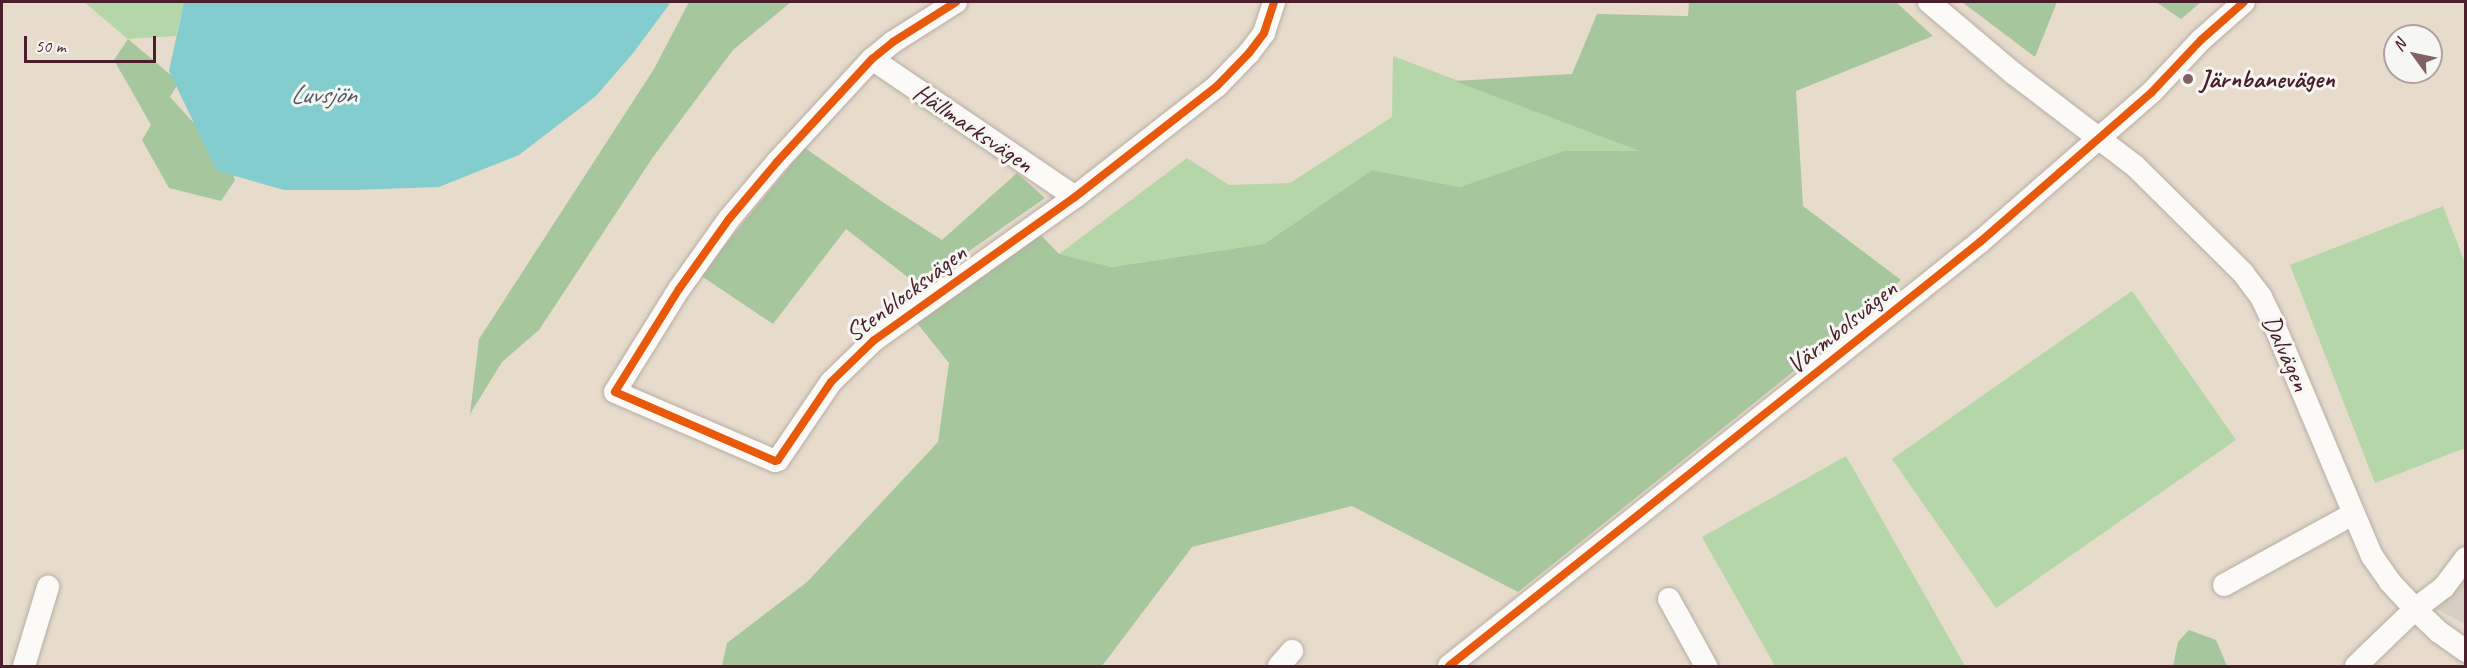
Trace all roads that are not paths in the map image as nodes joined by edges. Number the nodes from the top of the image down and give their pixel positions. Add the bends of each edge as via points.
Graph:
1 (956, 2) edge
2 (1274, 2) edge
3 (1929, 2) edge
4 (2244, 2) edge
5 (872, 59) junction
6 (2099, 138) junction
7 (1075, 197) junction
8 (2353, 514) junction
9 (2466, 558) edge
10 (2224, 585) dead end
11 (48, 587) dead end
12 (1669, 599) dead end
13 (2415, 609) junction
14 (2466, 651) edge
15 (24, 666) edge
16 (1449, 666) edge
17 (1706, 666) edge
18 (2356, 666) edge

1 - 5 street, Stenblocksvägen
2 - 7 street, Stenblocksvägen via 1264,33 1237,67
3 - 6 street
4 - 6 street, Värmbolsvägen
5 - 7 street, Hällmarksvägen
5 - 7 street, Stenblocksvägen via 729,219 679,289 615,392 778,460 831,382 873,341
6 - 8 street, Dalvägen via 2135,166 2218,245 2261,297
6 - 16 street, Värmbolsvägen via 1894,313
8 - 10 street
8 - 13 street, Dalvägen via 2372,556
9 - 13 street via 2444,587
11 - 15 street
12 - 17 street
13 - 14 street, Dalvägen
13 - 18 street

